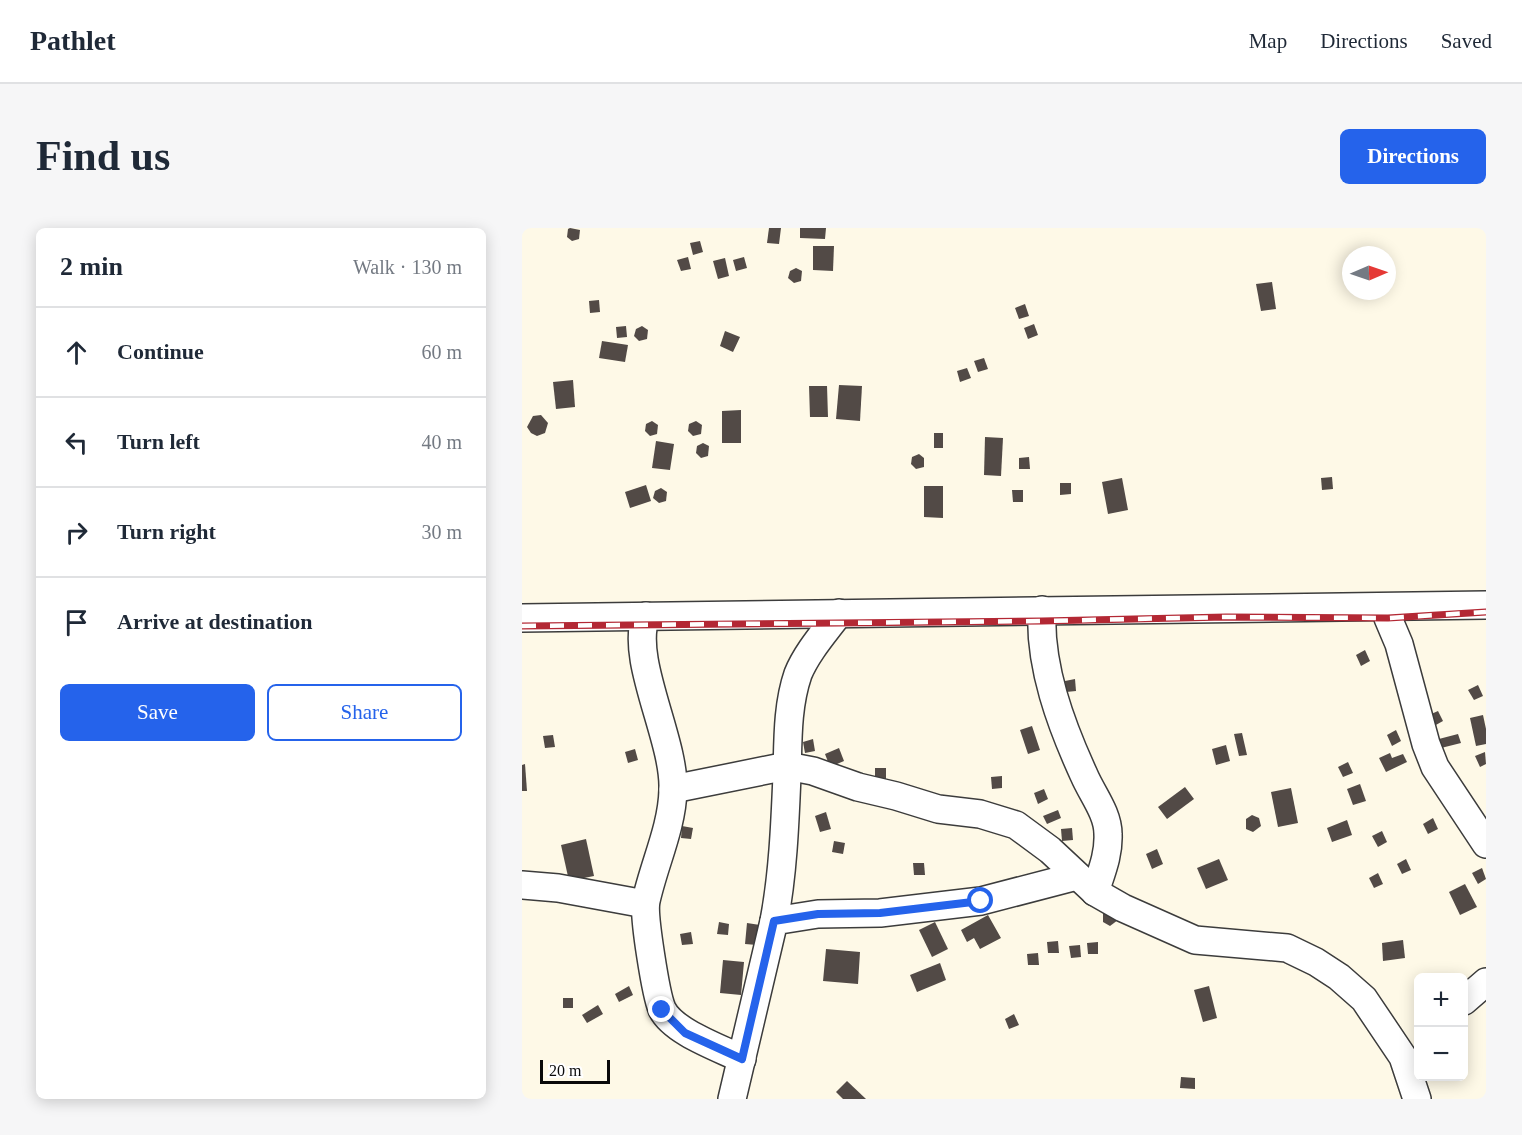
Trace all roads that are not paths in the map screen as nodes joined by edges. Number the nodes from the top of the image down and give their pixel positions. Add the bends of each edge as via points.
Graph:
1 (1486, 604) edge
2 (1390, 607) junction
3 (1042, 610) junction
4 (839, 613) junction
5 (646, 616) junction
6 (522, 618) edge
7 (787, 766) junction
8 (673, 789) junction
9 (1486, 844) edge
10 (1086, 884) junction
11 (522, 885) edge
12 (645, 904) junction
13 (774, 921) junction
14 (1486, 982) edge
15 (1468, 998) edge
16 (1411, 1049) edge
17 (742, 1059) junction
18 (732, 1099) edge
19 (1417, 1099) edge

1 - 2 street
2 - 3 street
2 - 9 street via 1388,618 1435,767
3 - 4 street
3 - 10 street via 1055,706 1109,832 1106,858
4 - 5 street
4 - 7 street via 799,671 790,715
5 - 6 street
5 - 8 street via 642,626 646,669 667,741
7 - 8 street
7 - 10 street via 938,809 980,814 1016,825
7 - 13 street
8 - 12 street
10 - 13 street via 880,913 818,914
10 - 16 street via 1123,908 1195,940 1287,948 1316,962 1340,977
11 - 12 street
12 - 17 street via 662,1010 685,1033
13 - 17 street
14 - 15 street
16 - 19 street
17 - 18 street

